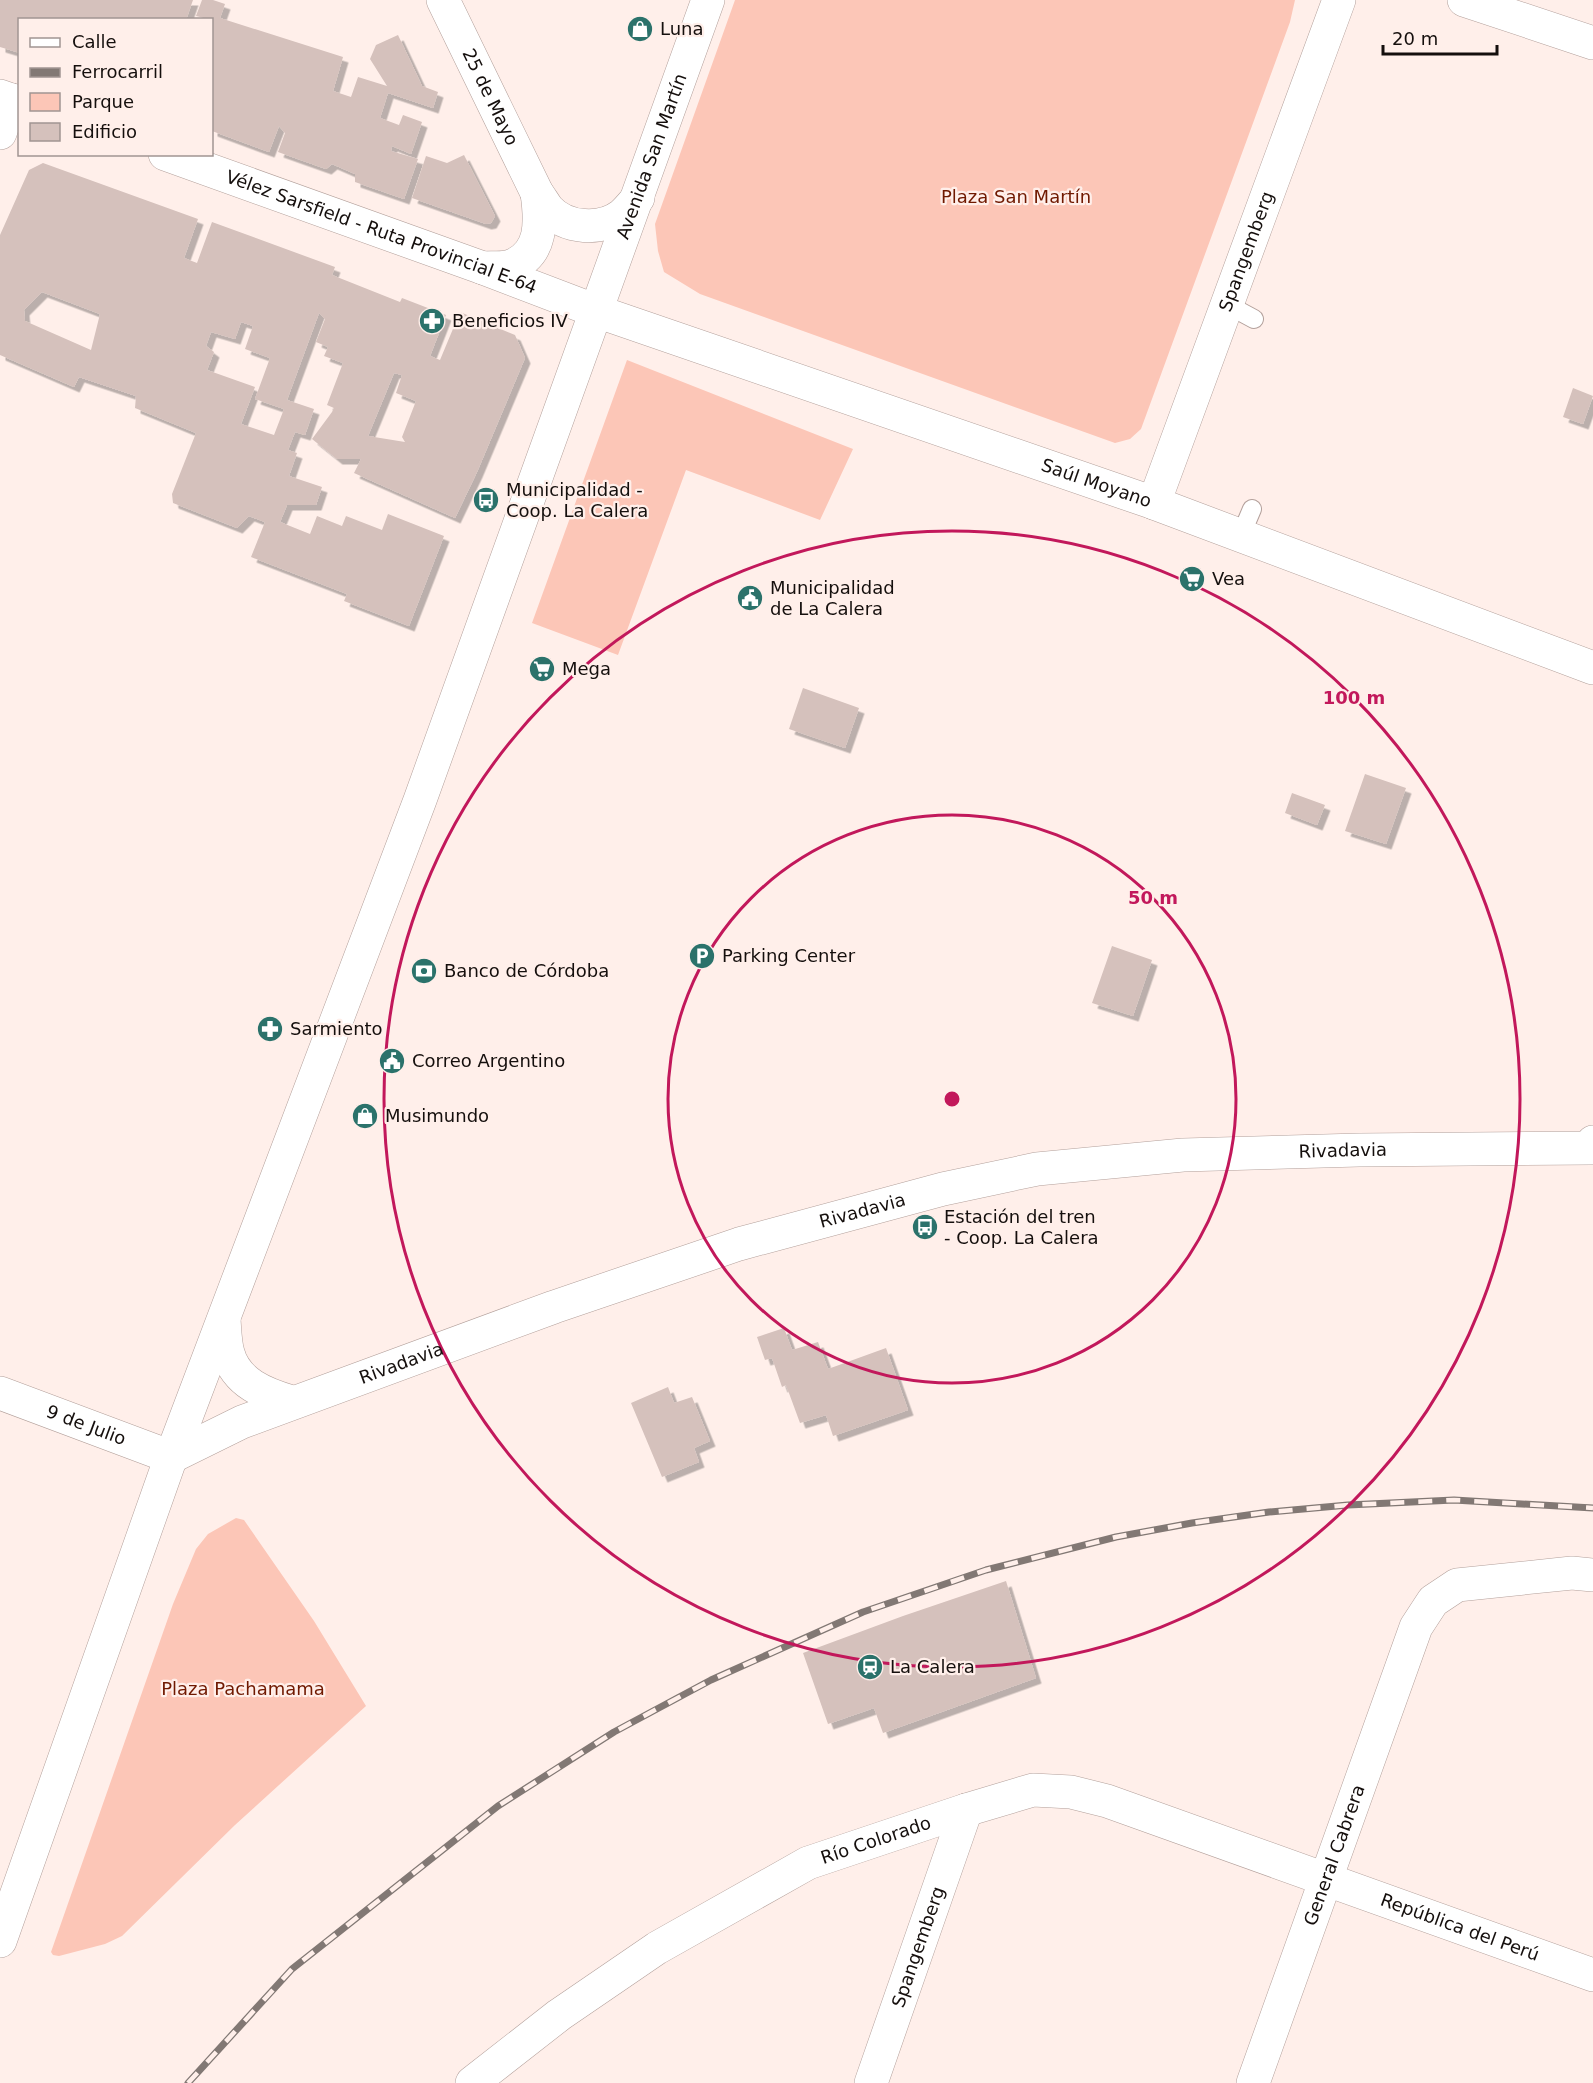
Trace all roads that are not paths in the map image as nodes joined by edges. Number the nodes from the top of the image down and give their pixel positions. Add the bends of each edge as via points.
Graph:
1 (443, 0) edge
2 (708, 0) edge
3 (1339, 0) edge
4 (1464, 0) edge
5 (1593, 43) edge
6 (10, 99) edge
7 (0, 133) edge
8 (171, 156) edge
9 (537, 193) junction
10 (638, 198) junction
11 (483, 268) junction
12 (596, 311) junction
13 (1154, 503) junction
14 (1593, 668) edge
15 (1592, 1146) edge
16 (224, 1320) junction
17 (0, 1393) edge
18 (292, 1402) junction
19 (171, 1456) junction
20 (1593, 1575) edge
21 (966, 1810) junction
22 (1327, 1878) junction
23 (0, 1941) edge
24 (1593, 1975) edge
25 (472, 2083) edge
26 (871, 2083) edge
27 (1253, 2083) edge

1 - 9 street, 25 de Mayo
2 - 10 street, Avenida San Martín
3 - 13 street, Spangemberg via 1241,312
4 - 5 street
6 - 7 street
8 - 11 street, Vélez Sarsfield - Ruta Provincial E-64
9 - 10 street, 25 de Mayo via 549,210 565,221 585,226 603,224 620,216
9 - 11 street, 25 de Mayo via 541,221 536,243 525,258 510,267
10 - 12 street, Avenida San Martín
11 - 12 street, Vélez Sarsfield - Ruta Provincial E-64
12 - 13 street, Saúl Moyano
12 - 16 street, Avenida San Martín via 420,800
13 - 14 street, Saúl Moyano via 1246,522
15 - 18 street, Rivadavia via 1182,1155 1036,1169 943,1188 739,1244
16 - 18 street via 227,1352 234,1369 249,1384
16 - 19 street, Avenida San Martín
17 - 19 street, 9 de Julio
18 - 19 street, Rivadavia
19 - 23 street, Avenida San Martín
20 - 22 street, General Cabrera via 1572,1573 1457,1586 1433,1601 1416,1627
21 - 22 street, Río Colorado via 1033,1790 1071,1792
21 - 25 street, Río Colorado via 808,1863 657,1948 558,2015
21 - 26 street, Spangemberg
22 - 24 street, República del Perú
22 - 27 street, General Cabrera

